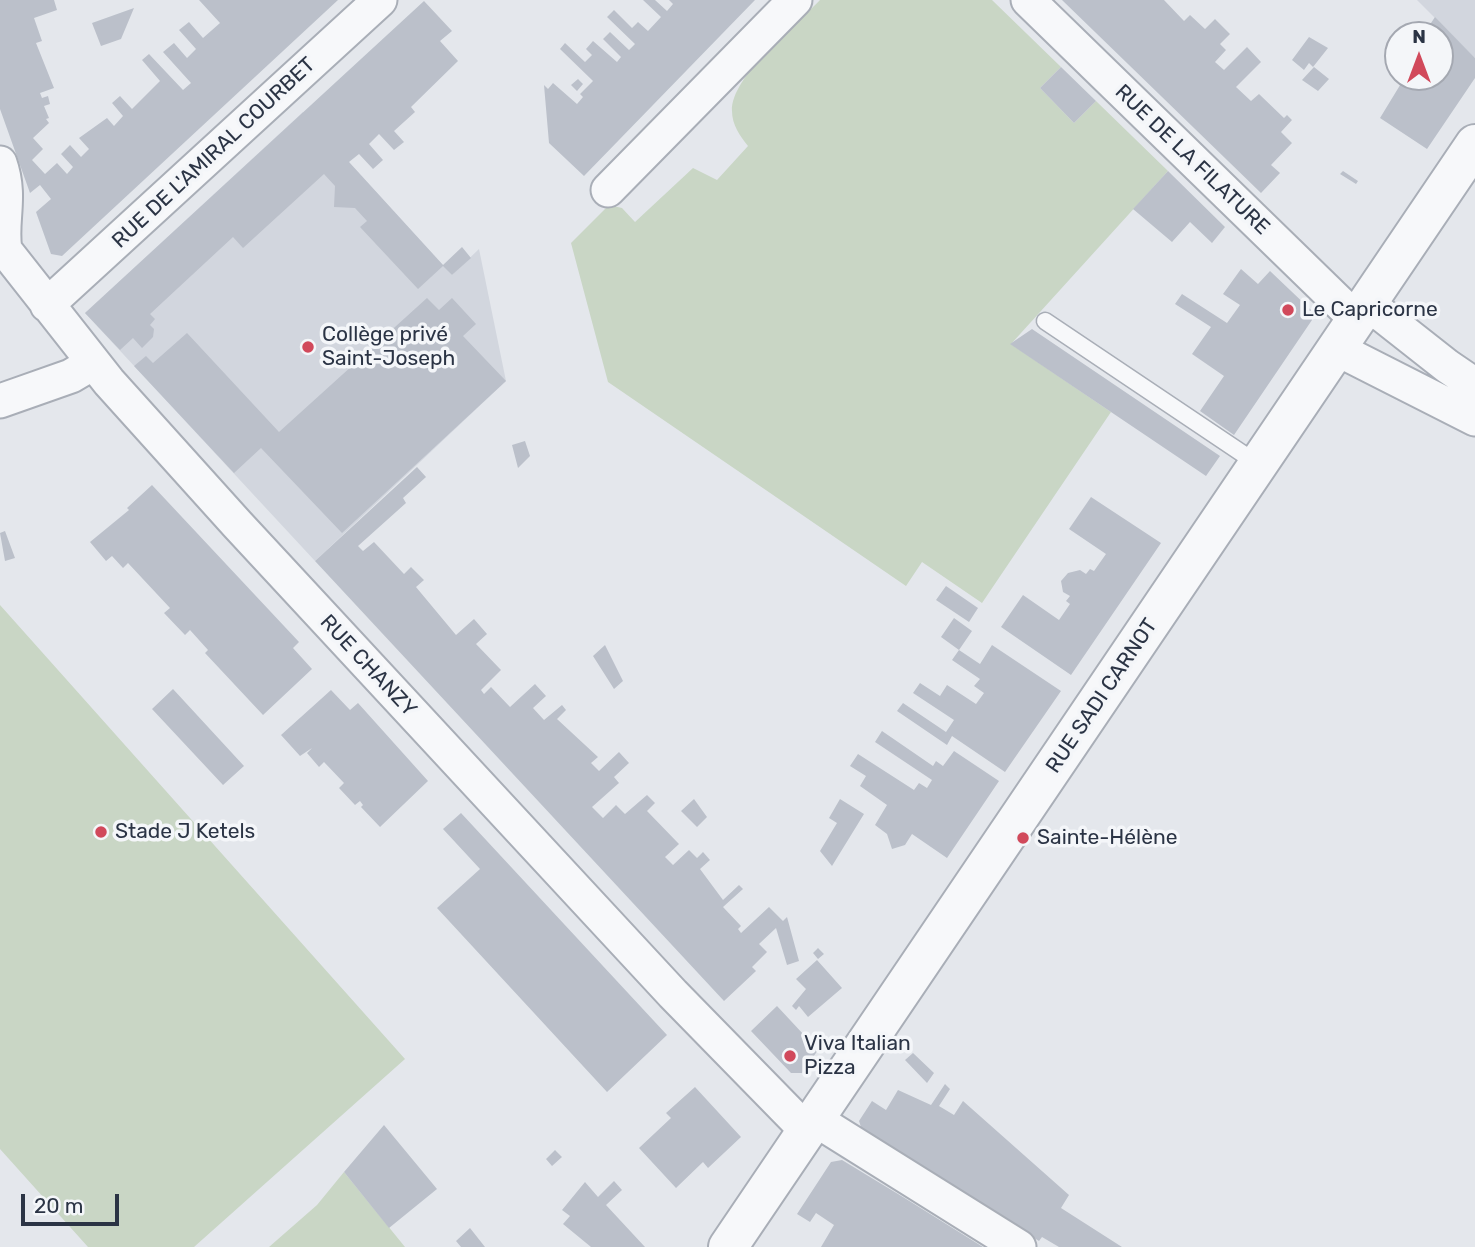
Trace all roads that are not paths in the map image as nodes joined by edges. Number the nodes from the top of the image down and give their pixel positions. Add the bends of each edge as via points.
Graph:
1 (380, 0) edge
2 (795, 0) edge
3 (1028, 0) edge
4 (1475, 144) edge
5 (0, 163) edge
6 (608, 190) dead end
7 (1, 223) edge
8 (47, 305) junction
9 (1045, 321) dead end
10 (1353, 323) junction
11 (93, 363) junction
12 (1475, 384) edge
13 (0, 401) edge
14 (1475, 419) edge
15 (1258, 464) junction
16 (812, 1126) junction
17 (728, 1247) edge
18 (1019, 1247) edge

1 - 8 street, RUE DE L'AMIRAL COURBET
2 - 6 street
3 - 10 street, RUE DE LA FILATURE
4 - 10 street, RUE SADI CARNOT
5 - 7 street, RUE CHANZY via 6,199
7 - 8 street, RUE CHANZY via 5,250
8 - 11 street, RUE CHANZY
9 - 15 lane
10 - 12 street via 1447,366
10 - 14 street
10 - 15 street, RUE SADI CARNOT
11 - 13 street via 71,376
11 - 16 street, RUE CHANZY via 673,994
15 - 16 street, RUE SADI CARNOT
16 - 17 street, RUE SADI CARNOT
16 - 18 street, RUE CHANZY

